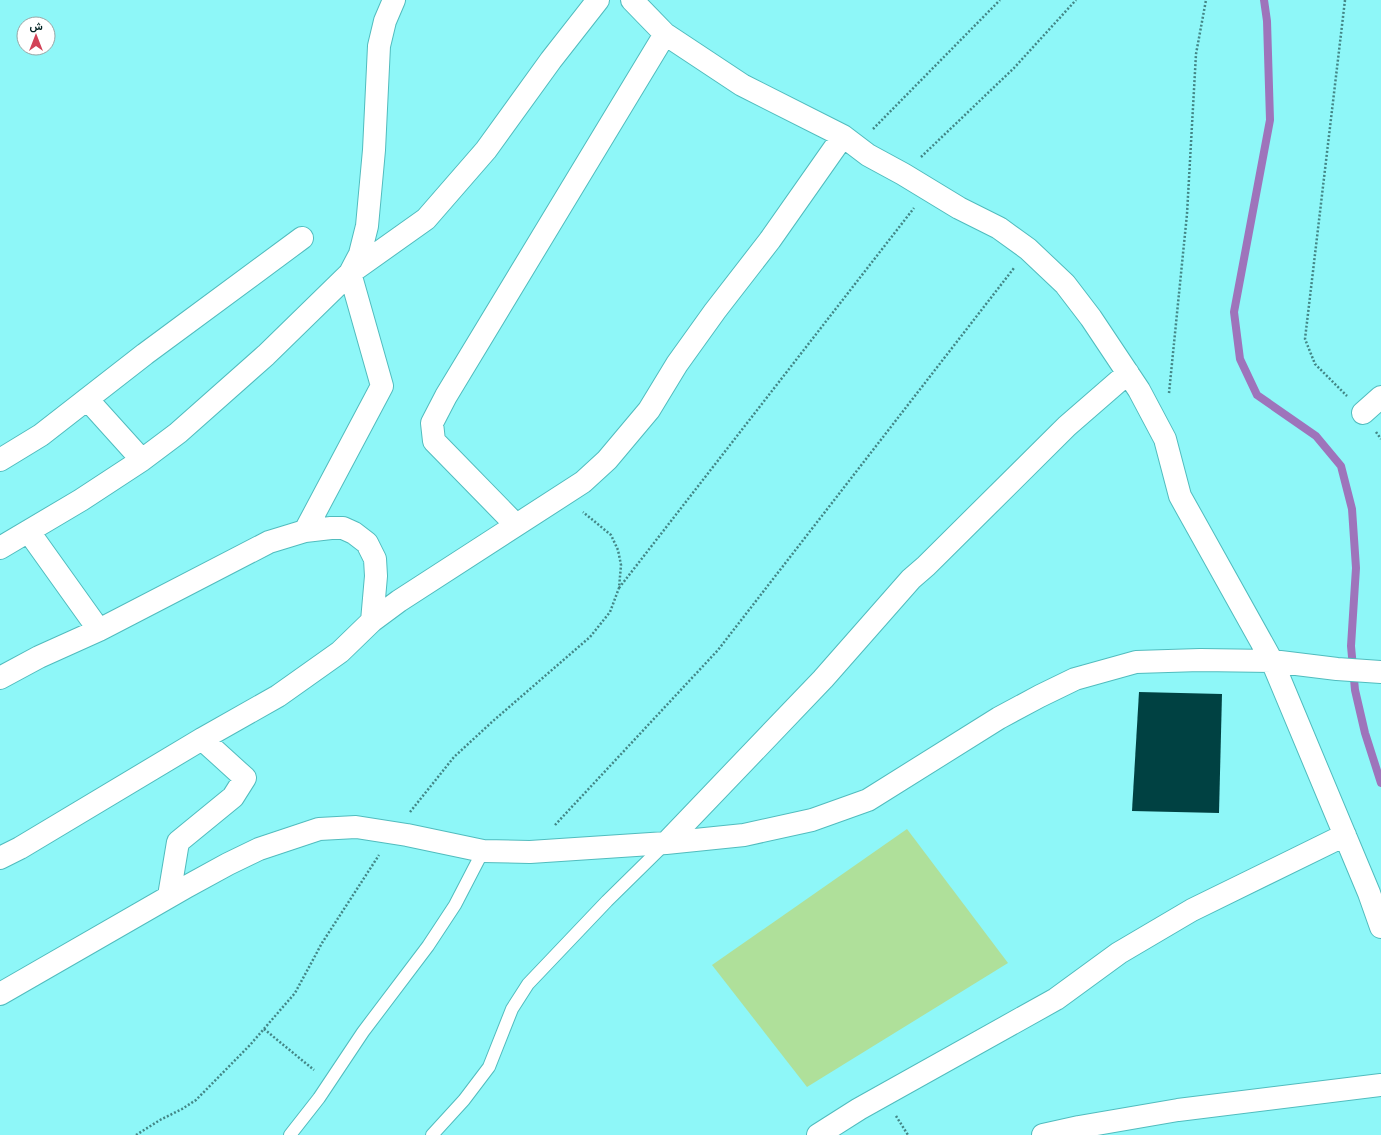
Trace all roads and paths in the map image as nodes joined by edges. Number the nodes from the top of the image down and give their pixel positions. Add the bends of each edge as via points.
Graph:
1 (394, 0) edge
2 (598, 0) edge
3 (632, 0) edge
4 (1000, 0) edge
5 (1076, 0) edge
6 (1206, 0) edge
7 (1345, 0) edge
8 (664, 34) junction
9 (850, 141) junction
10 (903, 174) junction
11 (929, 189) junction
12 (302, 238) dead end
13 (1028, 249) junction
14 (350, 273) junction
15 (1128, 373) junction
16 (1169, 394) dead end
17 (1381, 397) edge
18 (87, 399) junction
19 (1363, 413) junction
20 (1381, 439) edge
21 (0, 460) edge
22 (142, 460) junction
23 (516, 526) junction
24 (305, 531) junction
25 (29, 532) junction
26 (0, 548) edge
27 (619, 588) dead end
28 (372, 621) junction
29 (99, 630) junction
30 (1272, 661) junction
31 (1381, 672) edge
32 (0, 678) edge
33 (202, 739) junction
34 (1345, 835) junction
35 (666, 843) junction
36 (483, 851) junction
37 (530, 852) junction
38 (0, 858) edge
39 (169, 896) junction
40 (1381, 927) edge
41 (0, 994) edge
42 (264, 1029) dead end
43 (329, 1083) junction
44 (1381, 1085) edge
45 (290, 1135) edge
46 (432, 1135) edge
47 (818, 1135) edge
48 (1044, 1135) edge

1 - 14 street via 385,21 379,46 367,226 360,254
2 - 14 street via 486,150 426,219
3 - 8 street
4 - 9 path
5 - 10 path via 1014,68
6 - 16 path via 1196,54 1187,214
7 - 19 path via 1305,339 1315,364
8 - 9 street via 742,85
8 - 23 street via 432,423 434,441
9 - 10 street via 868,155
9 - 23 street via 715,311 648,410 607,460 583,482
10 - 11 street
11 - 13 street via 999,228
11 - 27 path
12 - 18 street
13 - 15 street via 1065,284
13 - 37 path via 718,650
14 - 22 street via 266,355
14 - 24 street via 382,386
15 - 30 street via 1165,439 1180,496
15 - 35 street via 1067,426 911,579 823,679
17 - 19 street
18 - 21 street via 41,435
18 - 22 street
19 - 20 path
22 - 25 street
23 - 28 street
24 - 28 street via 343,528 367,543 375,559
24 - 29 street via 269,542
25 - 26 street
25 - 29 street
28 - 33 street via 340,652 314,672 278,696
29 - 32 street
30 - 31 street
30 - 34 street
30 - 35 street via 1136,662 1075,679 999,718 868,800 812,820 744,835
33 - 38 street
33 - 39 street via 245,778 232,797 178,842
34 - 40 street
34 - 47 street via 1192,910 1119,953 1056,999 859,1109
35 - 37 street
35 - 46 lane via 528,984 512,1009 489,1066 464,1100
36 - 37 street
36 - 39 street via 356,827 319,829 259,849
36 - 43 lane via 455,905 432,941 363,1032
39 - 41 street
42 - 43 path
43 - 45 lane
44 - 48 street via 1178,1110

